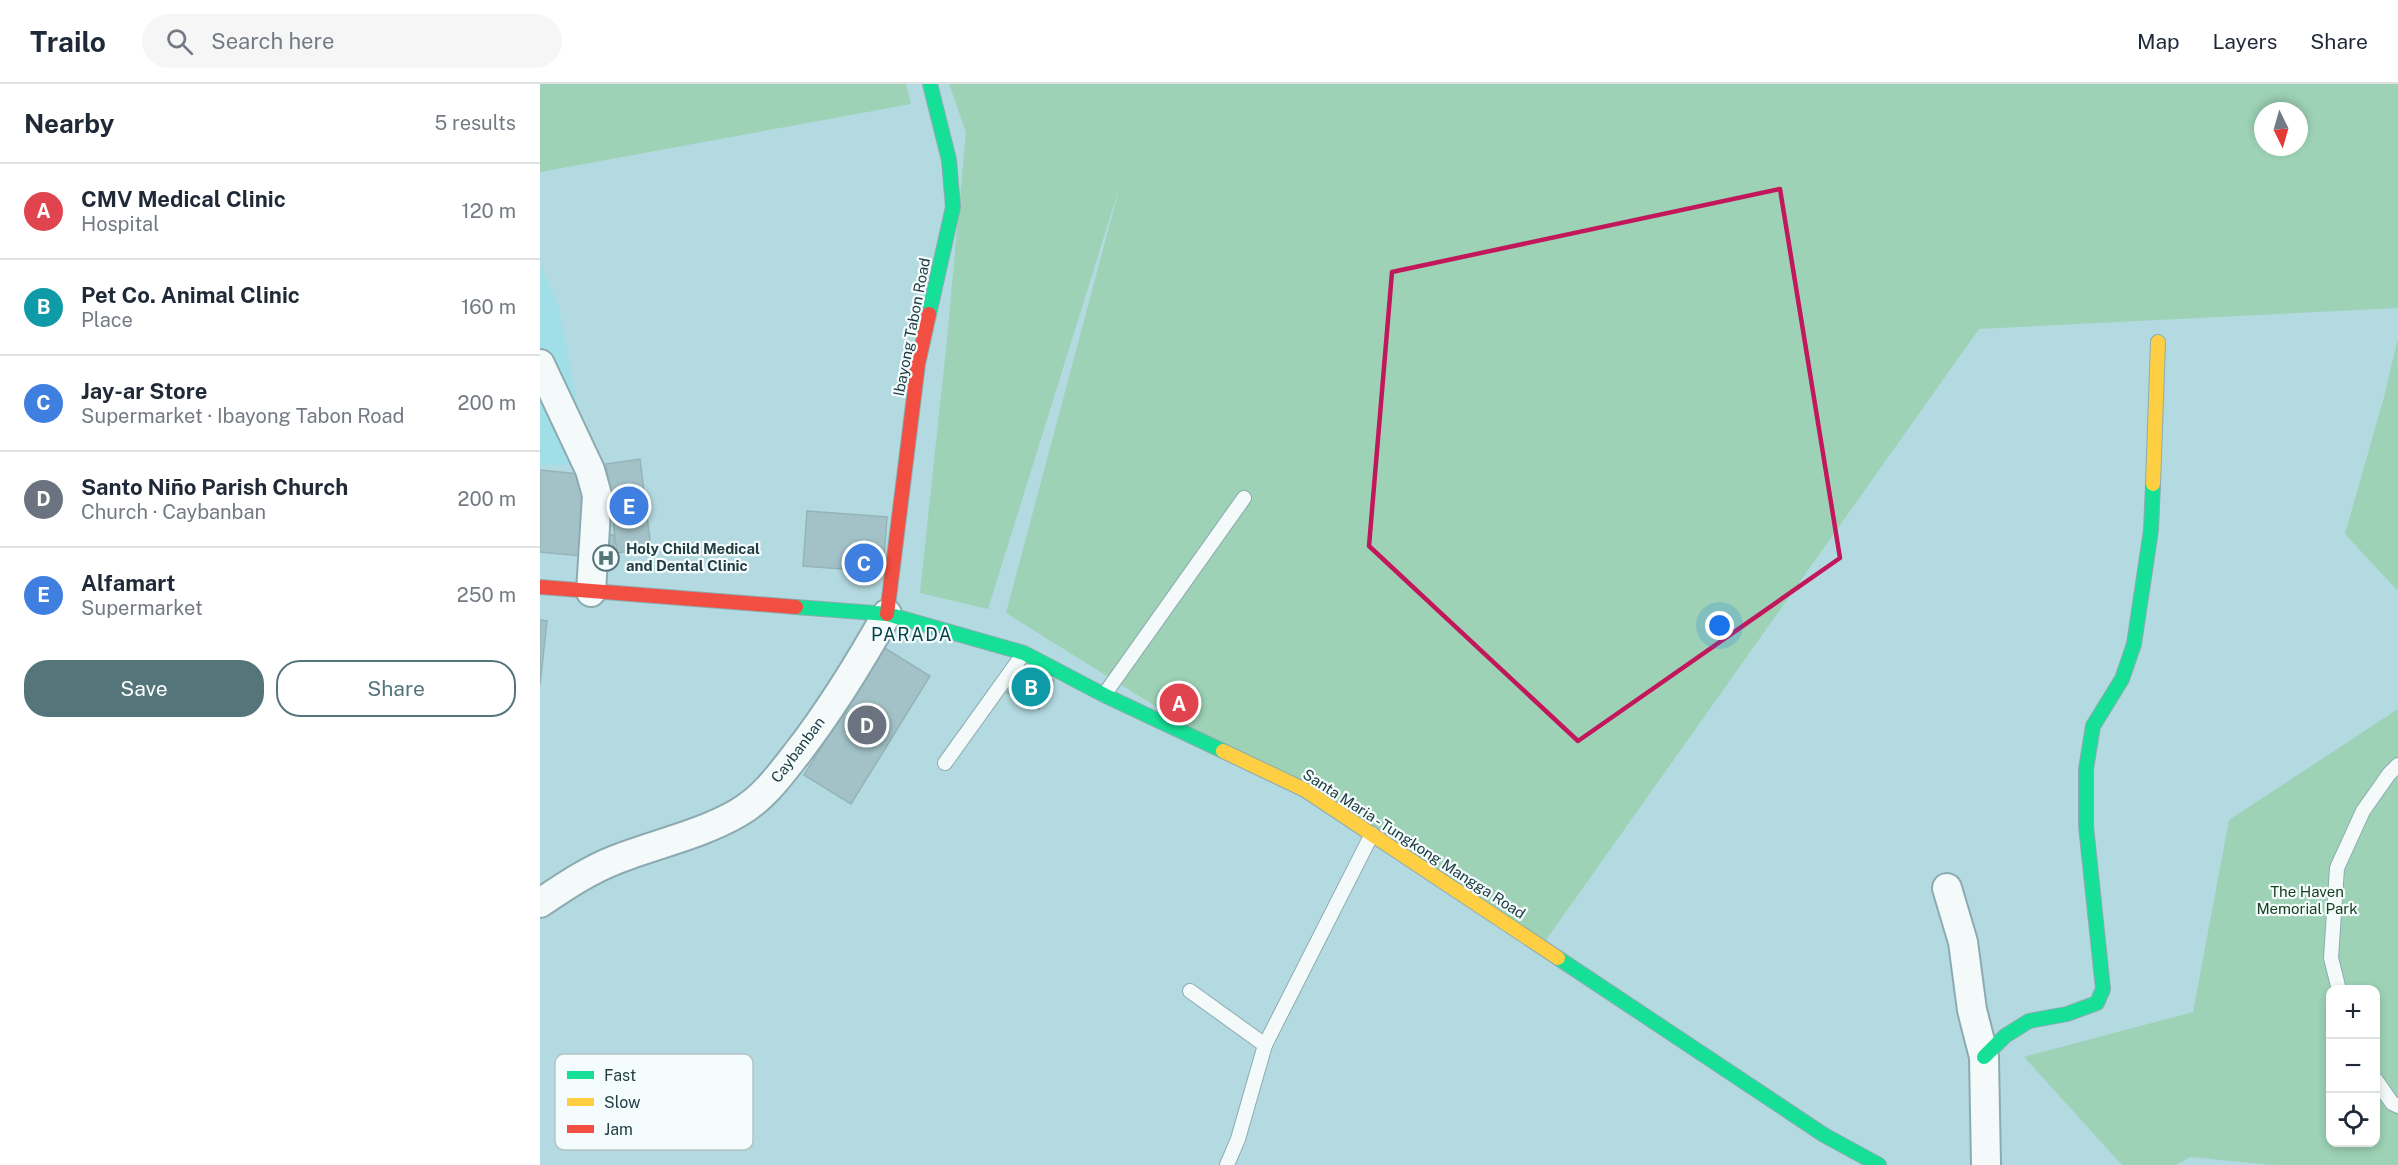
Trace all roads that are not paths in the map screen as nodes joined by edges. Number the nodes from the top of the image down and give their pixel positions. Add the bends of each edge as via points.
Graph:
1 (930, 84) edge
2 (2158, 342) dead end
3 (540, 364) edge
4 (1244, 498) dead end
5 (540, 587) edge
6 (591, 592) junction
7 (887, 614) junction
8 (1024, 653) junction
9 (1104, 695) junction
10 (945, 763) dead end
11 (2398, 765) edge
12 (1372, 834) junction
13 (1947, 888) dead end
14 (540, 903) edge
15 (2338, 985) edge
16 (1190, 991) dead end
17 (1265, 1045) junction
18 (1984, 1057) junction
19 (2380, 1086) edge
20 (2398, 1106) edge
21 (1227, 1165) edge
22 (1879, 1165) edge
23 (1986, 1165) edge

1 - 7 main road, Ibayong Tabon Road via 945,136 953,207 918,364
2 - 18 main road via 2151,530 2134,645 2122,679 2093,726 2086,769 2086,826 2103,989 2097,1002 2067,1014 2029,1021 2005,1036
3 - 6 street via 590,470 597,495
4 - 9 lane
5 - 6 main road, Santa Maria - Tungkong Mangga Road
6 - 7 main road, Santa Maria - Tungkong Mangga Road
7 - 8 main road, Santa Maria - Tungkong Mangga Road
7 - 14 street, Caybanban via 854,673 769,789 738,812 702,830 613,860
8 - 9 main road, Santa Maria - Tungkong Mangga Road
8 - 10 lane
9 - 12 main road, Santa Maria - Tungkong Mangga Road via 1305,790
11 - 15 lane via 2363,811 2337,868 2331,958
12 - 17 lane
12 - 22 main road, Santa Maria - Tungkong Mangga Road via 1824,1135
13 - 18 street via 1963,942 1972,1010
16 - 17 lane
17 - 21 lane
18 - 23 street
19 - 20 lane

